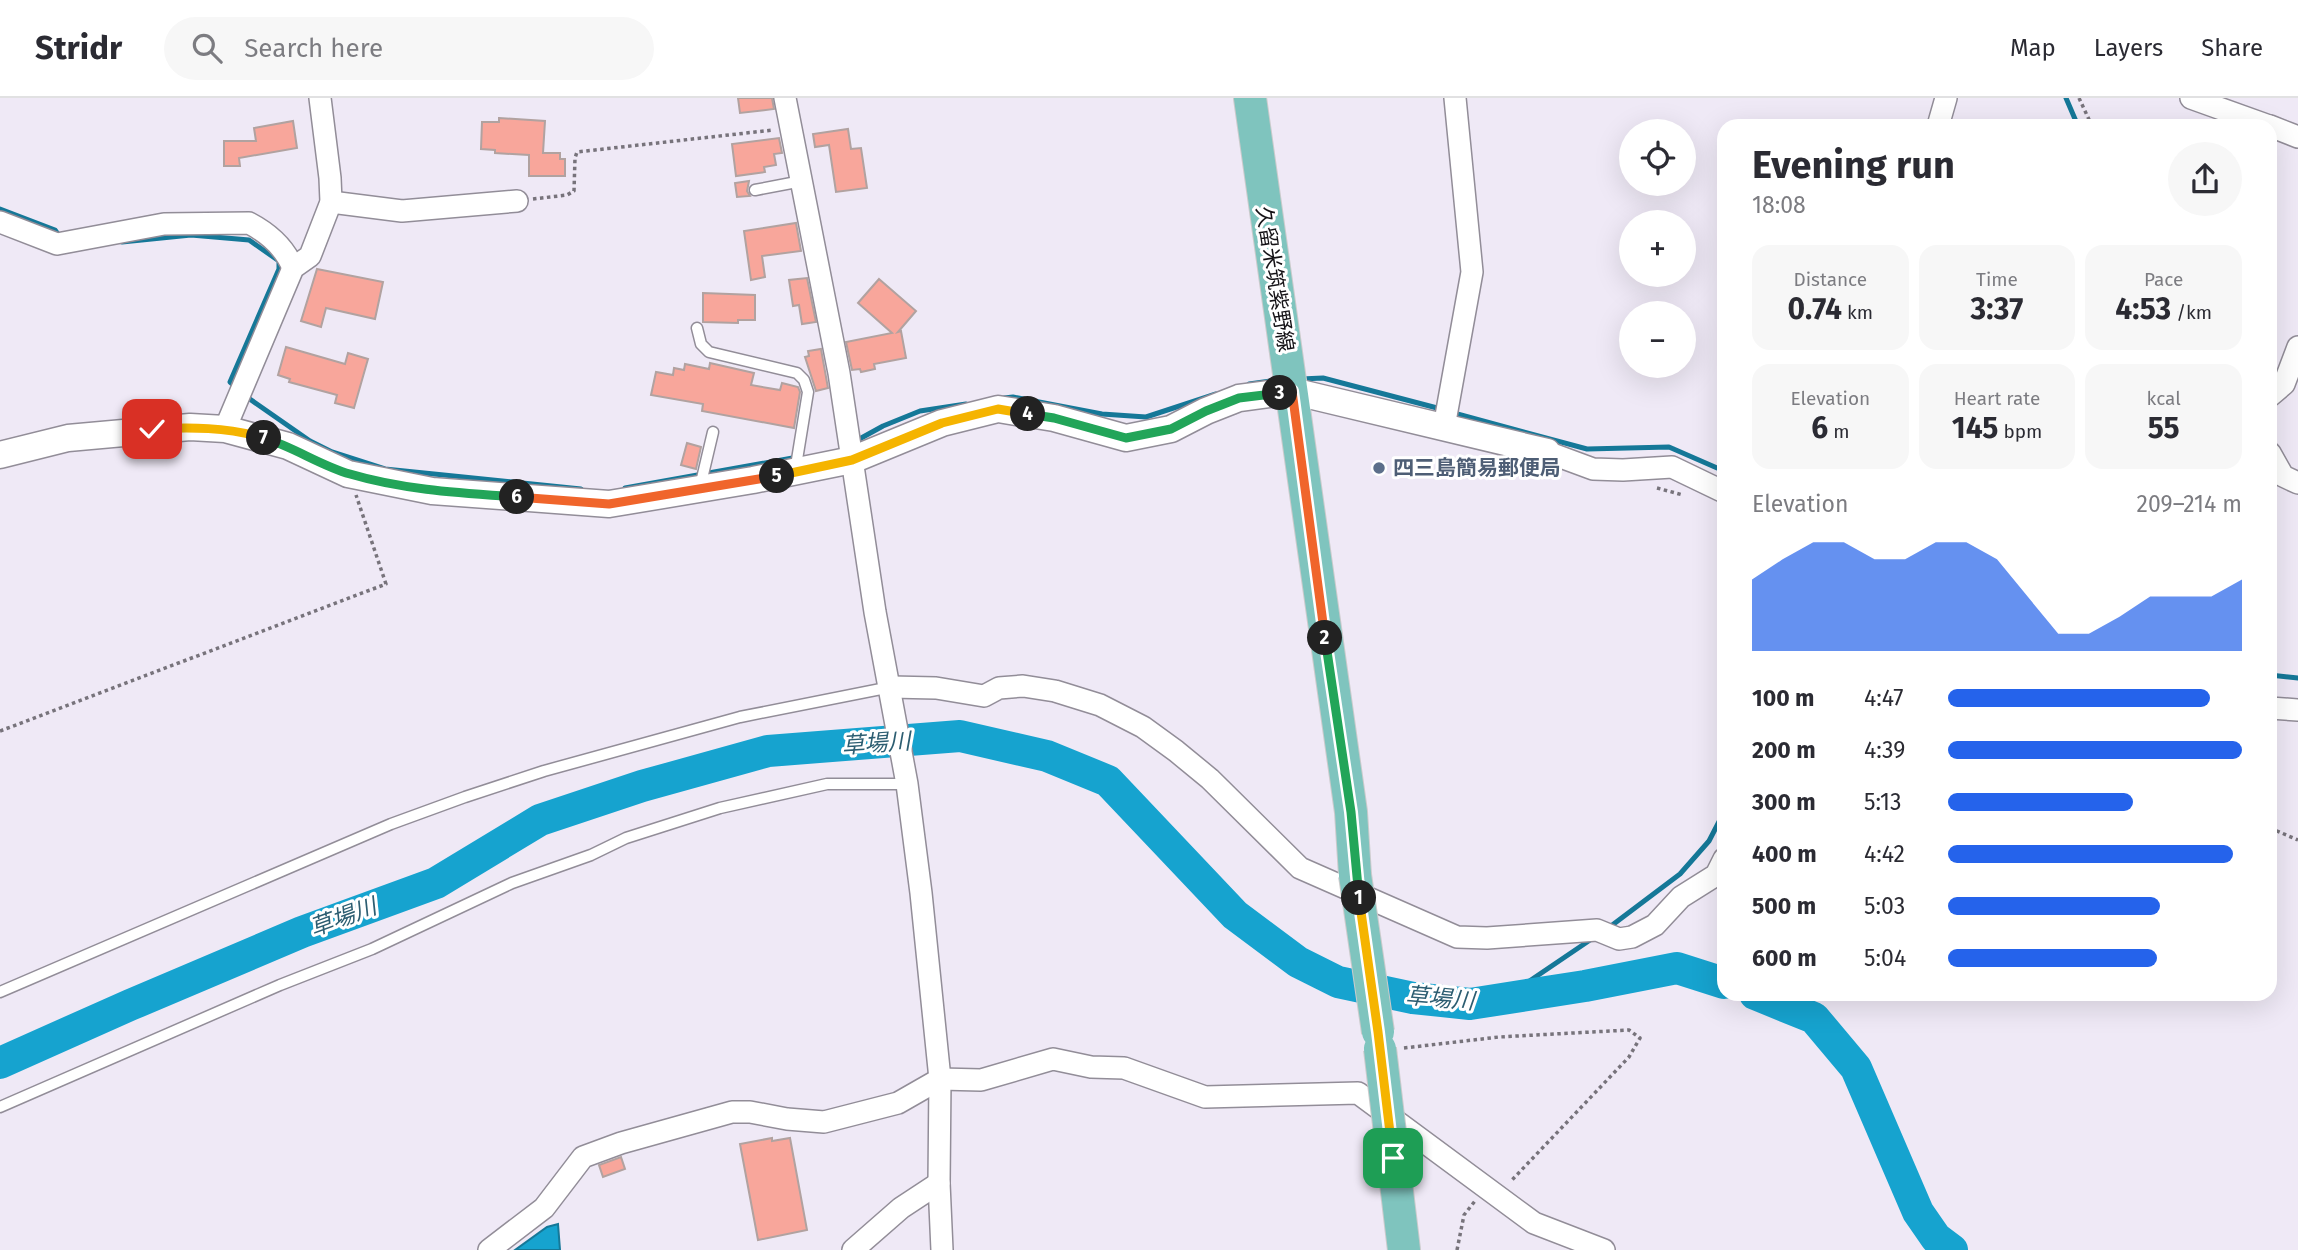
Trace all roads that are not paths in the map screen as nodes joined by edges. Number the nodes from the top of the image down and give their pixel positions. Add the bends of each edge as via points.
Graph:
1 (320, 98) edge
2 (785, 98) edge
3 (1250, 98) edge
4 (1455, 98) edge
5 (1946, 98) edge
6 (2191, 98) edge
7 (1940, 119) edge
8 (2250, 119) edge
9 (2277, 129) edge
10 (2298, 136) edge
11 (802, 181) junction
12 (755, 190) dead end
13 (517, 201) road end
14 (331, 202) junction
15 (0, 222) edge
16 (293, 268) junction
17 (697, 328) dead end
18 (2298, 347) edge
19 (2277, 377) edge
20 (1292, 391) junction
21 (1444, 427) junction
22 (225, 429) junction
23 (713, 432) dead end
24 (1548, 452) joint
25 (0, 455) edge
26 (852, 460) junction
27 (2277, 465) edge
28 (795, 473) junction
29 (2298, 482) edge
30 (699, 489) junction
31 (1717, 489) edge
32 (892, 692) junction
33 (2277, 708) edge
34 (2298, 710) edge
35 (907, 780) junction
36 (1717, 873) edge
37 (0, 992) edge
38 (940, 1079) junction
39 (0, 1107) edge
40 (939, 1183) junction
41 (489, 1250) edge
42 (853, 1250) edge
43 (942, 1250) edge
44 (1404, 1250) edge
45 (1604, 1250) edge

1 - 14 street
2 - 11 street
3 - 20 main road, 久留米筑紫野線
4 - 21 street via 1472,272
5 - 7 street
6 - 8 street
9 - 10 street
11 - 12 lane
11 - 26 street
13 - 14 street via 402,211
14 - 16 street via 310,256
15 - 16 street via 57,244 163,223 249,223 287,254
16 - 22 street
17 - 28 lane via 701,344 709,352 797,373 804,380 808,392
18 - 19 street
20 - 21 street
20 - 26 street via 1239,398 1171,429 1126,438 1054,418 998,409 942,423
20 - 44 main road, 久留米筑紫野線, bridge via 1351,812 1355,875
21 - 24 street
22 - 25 street via 177,428 68,438
22 - 30 street via 288,446 348,474 432,491 609,504
23 - 30 lane
24 - 31 street via 1593,469 1672,467
26 - 28 street
26 - 32 street
27 - 29 street via 2283,476
28 - 30 street
32 - 35 street
32 - 36 street via 936,688 984,695 1023,686 1100,705 1176,751 1300,869 1457,937 1597,930 1619,939 1632,937 1655,925 1681,897
32 - 37 lane via 740,717 465,797 391,824
33 - 34 street
35 - 38 street
35 - 39 lane via 827,785 720,808 626,838 512,883 372,949
38 - 40 street
38 - 41 street via 898,1103 824,1122 732,1112 583,1157 544,1208
38 - 45 street via 981,1080 1053,1059 1124,1068 1205,1097 1358,1093 1534,1223
40 - 42 street via 901,1208
40 - 43 street

